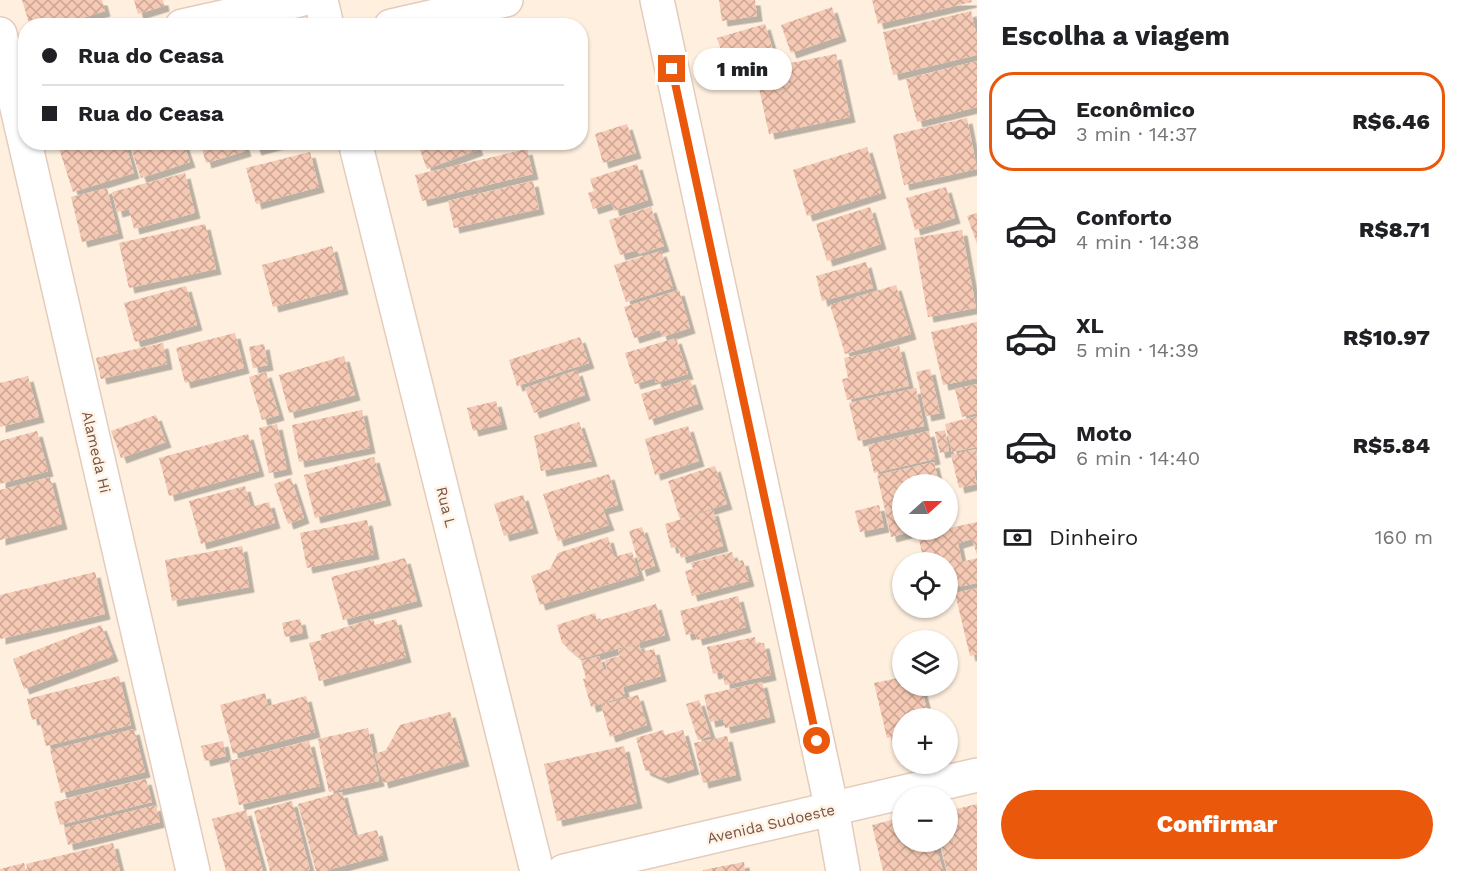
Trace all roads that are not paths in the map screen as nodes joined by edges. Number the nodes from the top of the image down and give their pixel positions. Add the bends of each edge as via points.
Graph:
1 (300, 0) edge
2 (321, 0) edge
3 (506, 0) edge
4 (657, 0) edge
5 (218, 18) edge
6 (325, 18) edge
7 (427, 18) edge
8 (8, 55) edge
9 (14, 108) edge
10 (18, 125) edge
11 (24, 150) edge
12 (357, 150) edge
13 (977, 776) edge
14 (832, 810) junction
15 (193, 871) edge
16 (537, 871) edge
17 (564, 871) edge
18 (843, 871) edge

1 - 5 street
2 - 6 street
3 - 7 street
4 - 14 street
8 - 9 street, Alameda Hi
9 - 10 street, Alameda Hi
11 - 15 street, Alameda Hi
12 - 16 street, Rua L
13 - 14 street, Avenida Sudoeste
14 - 17 street, Avenida Sudoeste
14 - 18 street

